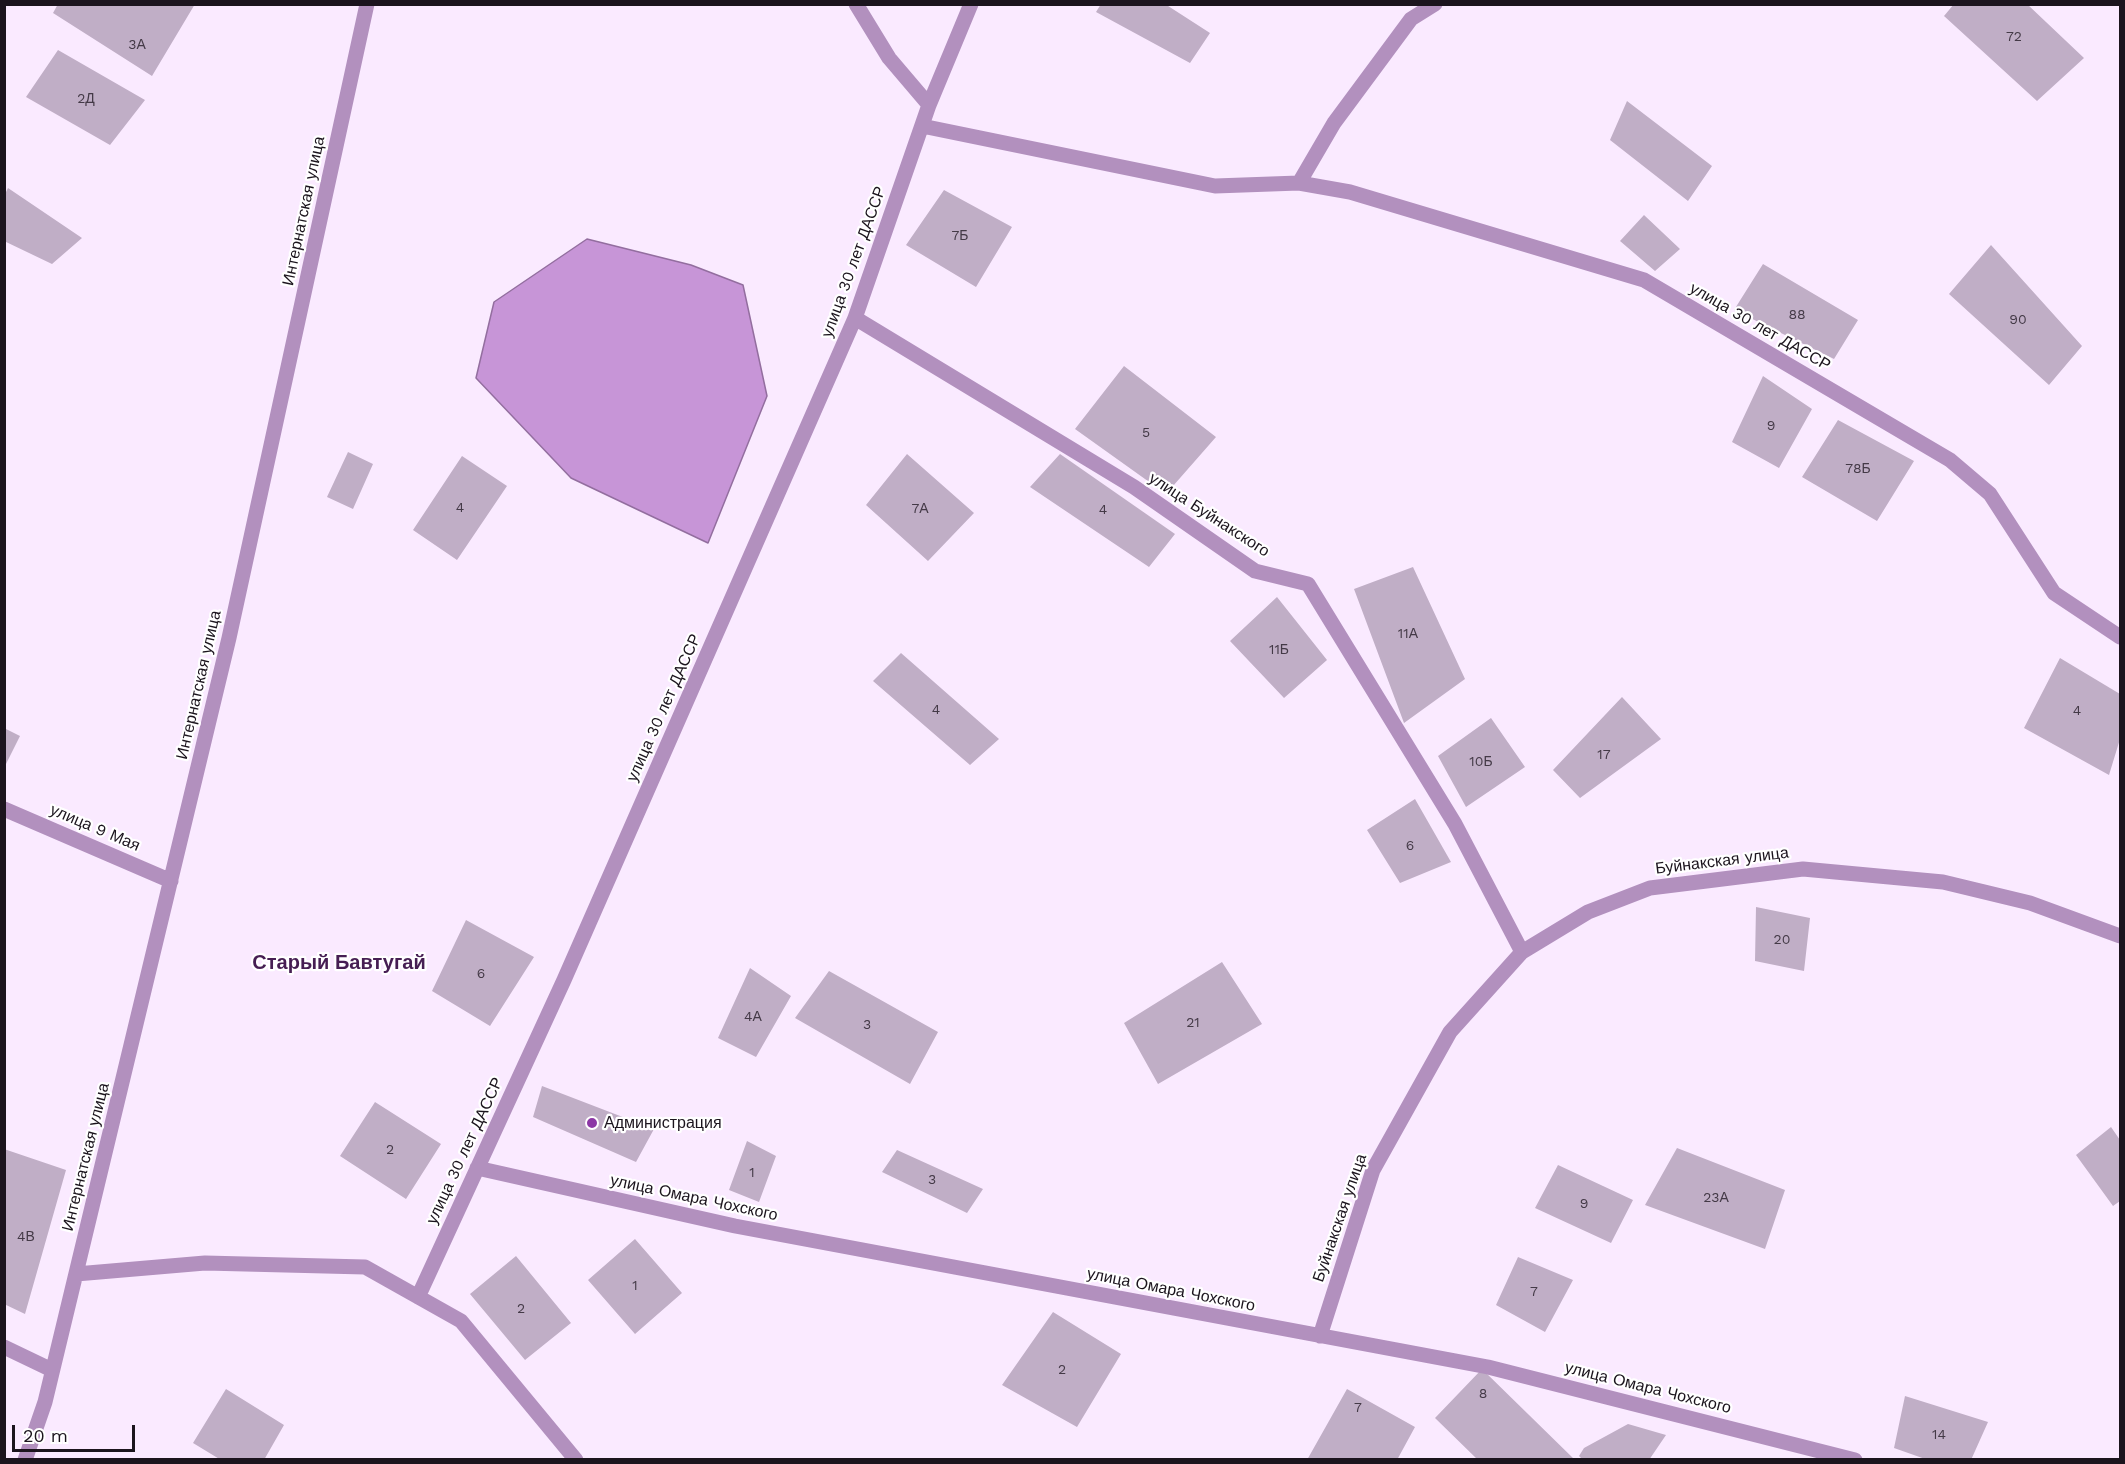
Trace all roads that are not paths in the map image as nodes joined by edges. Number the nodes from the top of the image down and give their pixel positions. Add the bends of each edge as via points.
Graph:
1 (367, 4) edge
2 (856, 4) edge
3 (971, 4) edge
4 (1435, 4) edge
5 (929, 105) junction
6 (922, 126) junction
7 (1299, 183) junction
8 (855, 318) junction
9 (2121, 637) edge
10 (4, 809) edge
11 (171, 881) junction
12 (2121, 936) edge
13 (1522, 952) junction
14 (477, 1168) junction
15 (76, 1275) junction
16 (418, 1297) junction
17 (1320, 1336) junction
18 (4, 1347) edge
19 (52, 1370) junction
20 (25, 1460) edge
21 (576, 1460) edge
22 (1855, 1460) edge

1 - 11 street, Интернатская улица via 229,638
2 - 5 street via 889,58
3 - 5 street, улица 30 лет ДАССР
4 - 7 street via 1411,19 1334,123
5 - 6 street, улица 30 лет ДАССР
6 - 7 street, улица 30 лет ДАССР via 1215,186
6 - 8 street, улица 30 лет ДАССР
7 - 9 street, улица 30 лет ДАССР via 1350,192 1644,280 1950,460 1990,494 2054,593
8 - 13 street, улица Буйнакского via 1134,487 1255,570 1308,584 1455,824
8 - 14 street, улица 30 лет ДАССР via 564,980
10 - 11 street, улица 9 Мая
11 - 15 street, Интернатская улица
12 - 13 street, Буйнакская улица via 2030,903 1943,882 1803,869 1650,888 1588,912
13 - 17 street, Буйнакская улица via 1450,1032 1373,1170
14 - 16 street, улица 30 лет ДАССР
14 - 17 street, улица Омара Чохского via 735,1226
15 - 16 street via 205,1263 365,1267
15 - 19 street, Интернатская улица
16 - 21 street via 461,1321
17 - 22 street, улица Омара Чохского via 1488,1367
18 - 19 street
19 - 20 street, Интернатская улица

